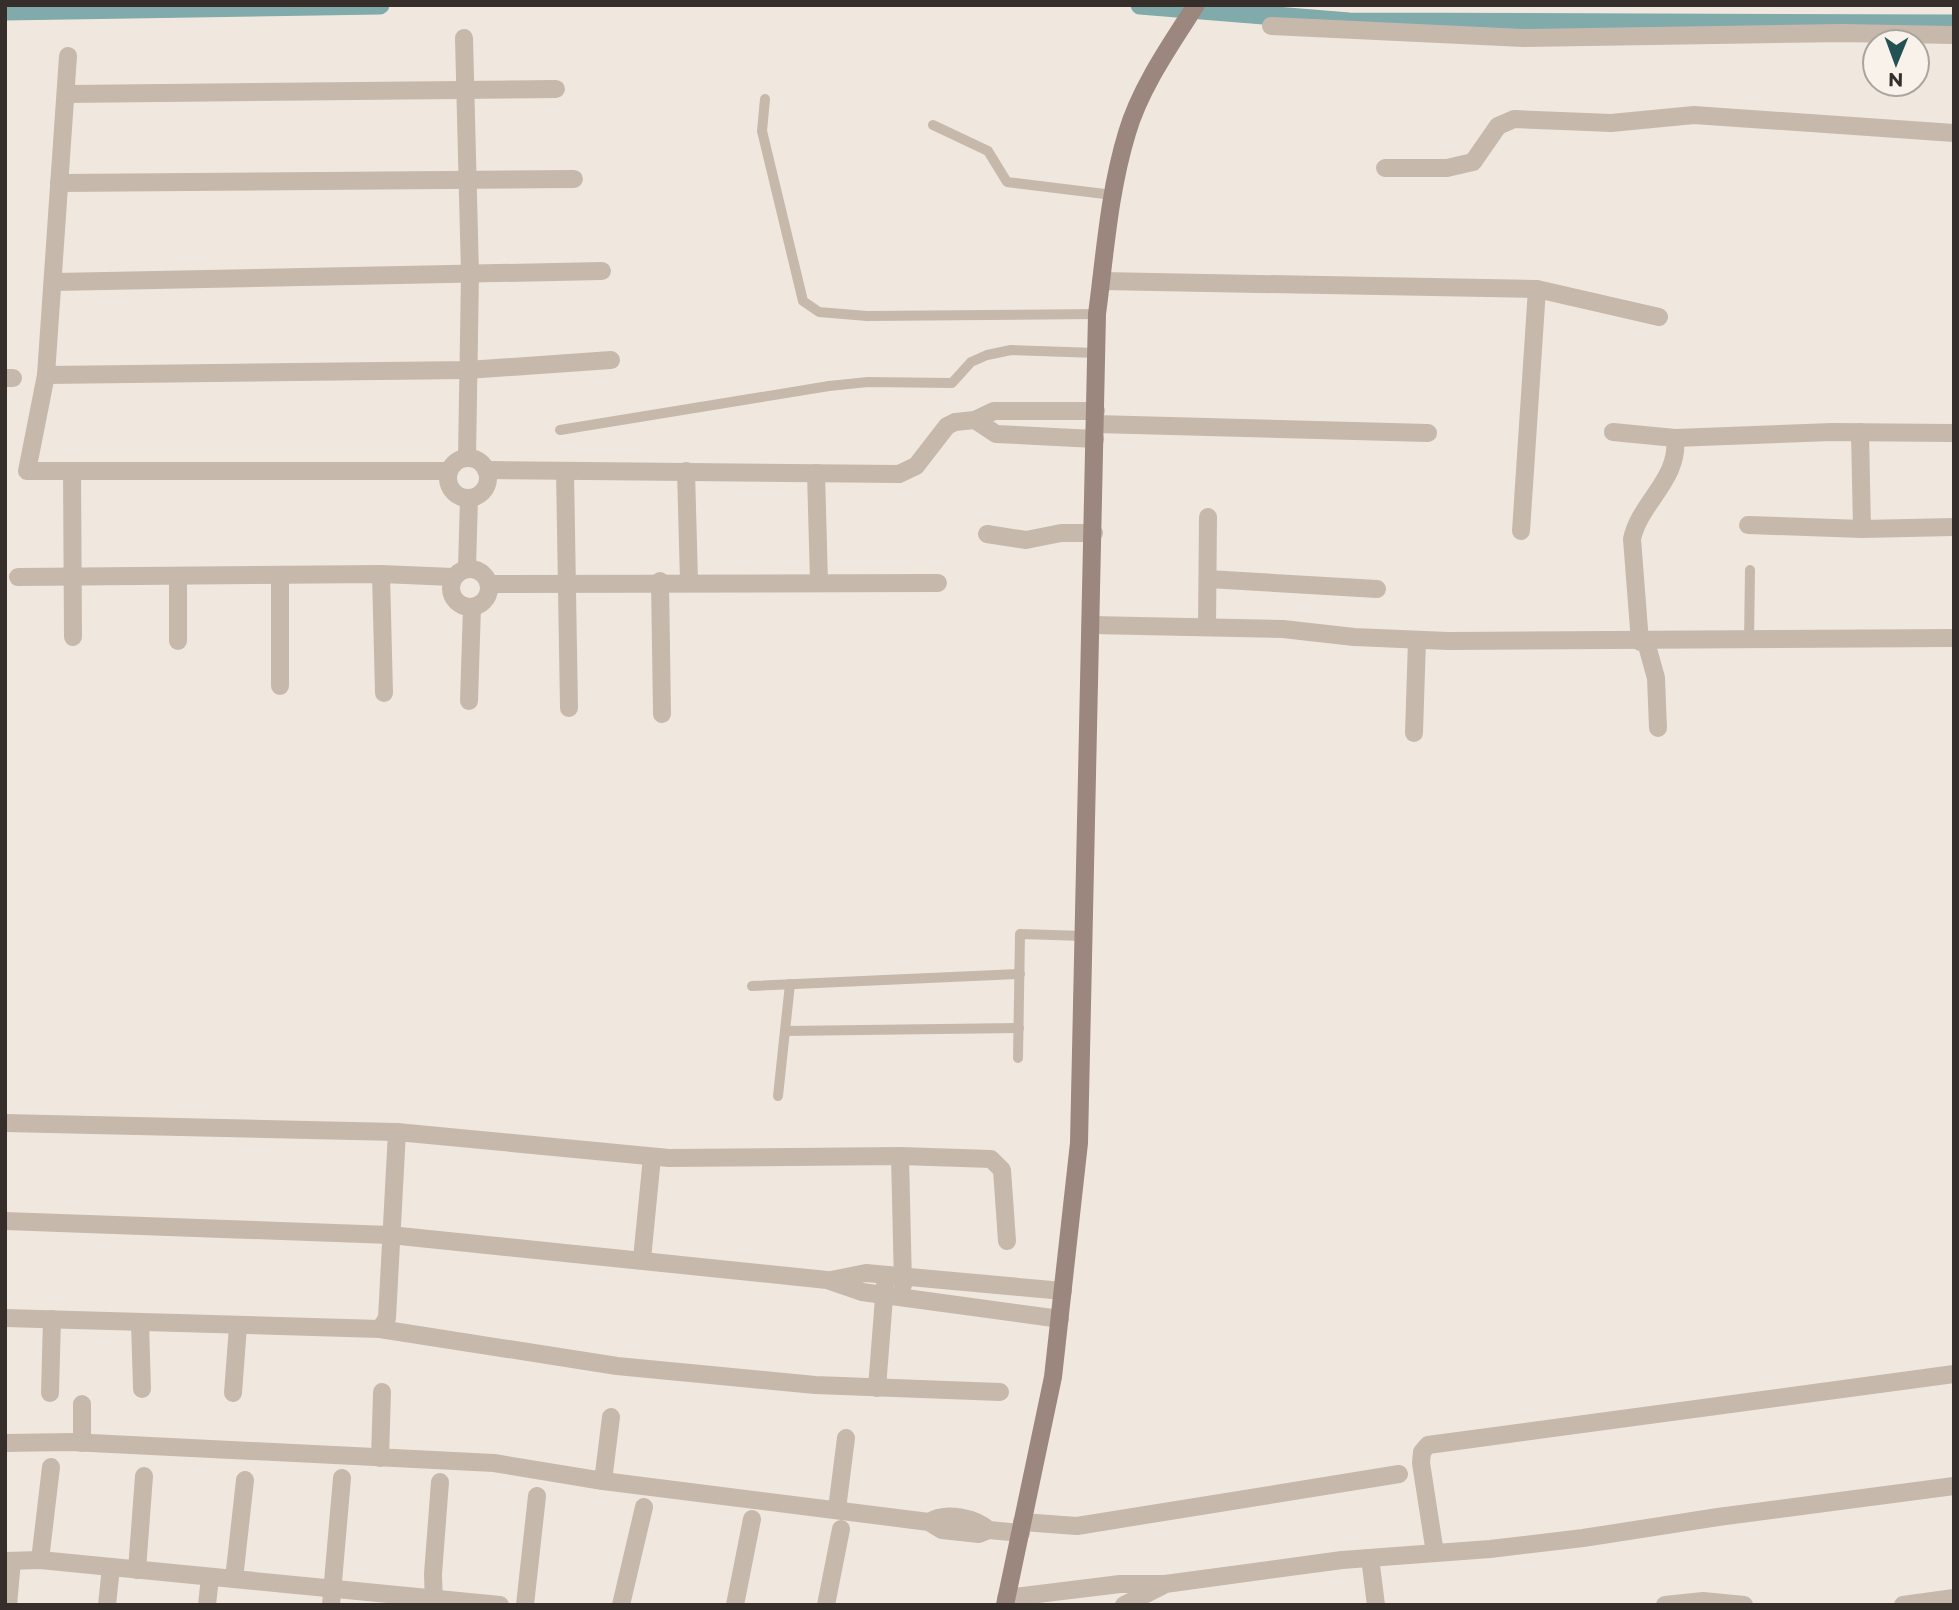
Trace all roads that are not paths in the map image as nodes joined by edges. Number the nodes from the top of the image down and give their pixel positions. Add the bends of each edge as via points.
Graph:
1 (1196, 5) edge
2 (1271, 26) dead end
3 (1954, 35) edge
4 (464, 38) dead end
5 (68, 56) dead end
6 (556, 89) dead end
7 (466, 92) junction
8 (67, 94) junction
9 (765, 99) dead end
10 (933, 125) dead end
11 (1954, 133) edge
12 (1385, 168) dead end
13 (469, 178) junction
14 (574, 178) dead end
15 (59, 183) junction
16 (1113, 195) junction
17 (601, 271) dead end
18 (470, 274) junction
19 (1101, 281) junction
20 (54, 282) junction
21 (1536, 289) junction
22 (1097, 314) junction
23 (1660, 317) dead end
24 (1097, 354) junction
25 (611, 360) dead end
26 (467, 370) junction
27 (46, 375) junction
28 (975, 421) junction
29 (1096, 424) junction
30 (560, 430) dead end
31 (1613, 432) dead end
32 (1860, 432) junction
33 (1428, 433) dead end
34 (1954, 433) edge
35 (1675, 438) junction
36 (467, 458) junction
37 (486, 470) junction
38 (72, 471) junction
39 (449, 471) junction
40 (565, 471) junction
41 (686, 471) junction
42 (816, 473) junction
43 (469, 498) junction
44 (1208, 517) dead end
45 (1748, 525) dead end
46 (1954, 527) edge
47 (1862, 529) junction
48 (1521, 531) dead end
49 (1094, 533) junction
50 (987, 534) dead end
51 (1750, 570) dead end
52 (460, 573) junction
53 (381, 574) junction
54 (280, 575) junction
55 (18, 577) dead end
56 (178, 577) junction
57 (74, 578) junction
58 (1208, 579) junction
59 (660, 581) junction
60 (689, 581) junction
61 (818, 582) junction
62 (938, 583) dead end
63 (489, 584) junction
64 (567, 584) junction
65 (1377, 589) dead end
66 (472, 607) junction
67 (1092, 625) junction
68 (1207, 627) junction
69 (73, 637) dead end
70 (1954, 638) edge
71 (1417, 640) junction
72 (178, 641) dead end
73 (1749, 641) junction
74 (1643, 642) junction
75 (280, 686) dead end
76 (384, 693) dead end
77 (470, 701) dead end
78 (569, 708) dead end
79 (662, 714) dead end
80 (1658, 728) dead end
81 (1415, 733) dead end
82 (1085, 936) junction
83 (1020, 974) junction
84 (790, 984) junction
85 (752, 986) dead end
86 (1019, 1028) junction
87 (785, 1031) junction
88 (1018, 1058) dead end
89 (778, 1096) dead end
90 (5, 1123) edge
91 (397, 1132) junction
92 (901, 1156) junction
93 (652, 1157) junction
94 (5, 1221) edge
95 (390, 1236) junction
96 (1007, 1241) dead end
97 (642, 1259) junction
98 (894, 1275) junction
99 (827, 1280) junction
100 (999, 1285) junction
101 (1063, 1291) junction
102 (894, 1296) junction
103 (998, 1310) junction
104 (5, 1318) edge
105 (52, 1319) junction
106 (1060, 1319) junction
107 (140, 1322) junction
108 (239, 1326) junction
109 (380, 1329) junction
110 (1954, 1374) edge
111 (877, 1388) junction
112 (142, 1389) dead end
113 (382, 1392) dead end
114 (1000, 1392) dead end
115 (50, 1393) dead end
116 (233, 1393) dead end
117 (82, 1404) dead end
118 (611, 1417) dead end
119 (846, 1438) dead end
120 (5, 1443) edge
121 (82, 1443) junction
122 (380, 1458) junction
123 (51, 1467) dead end
124 (1399, 1474) dead end
125 (144, 1476) dead end
126 (342, 1478) dead end
127 (245, 1480) dead end
128 (603, 1481) junction
129 (440, 1482) dead end
130 (1954, 1486) edge
131 (537, 1496) dead end
132 (644, 1507) dead end
133 (837, 1509) junction
134 (752, 1519) dead end
135 (1021, 1528) junction
136 (841, 1529) dead end
137 (1435, 1553) junction
138 (1370, 1558) junction
139 (40, 1560) junction
140 (9, 1561) edge
141 (111, 1567) junction
142 (137, 1570) junction
143 (210, 1577) junction
144 (234, 1579) junction
145 (1165, 1584) junction
146 (332, 1597) edge
147 (1954, 1598) edge
148 (1006, 1601) edge
149 (434, 1602) edge
150 (8, 1605) edge
151 (107, 1605) edge
152 (207, 1605) edge
153 (500, 1605) edge
154 (525, 1605) edge
155 (621, 1605) edge
156 (735, 1605) edge
157 (826, 1605) edge
158 (1124, 1605) edge
159 (1376, 1605) edge
160 (1665, 1605) edge
161 (1744, 1605) edge
162 (1903, 1605) edge

1 - 16 street via 1127,131
2 - 3 street via 1523,38
4 - 7 street
5 - 8 street
6 - 7 street
7 - 8 street
7 - 13 street
8 - 15 street
9 - 22 lane via 762,131 803,301 809,308 867,316
10 - 16 lane via 988,151 1007,182
11 - 12 street via 1694,115 1611,123 1514,120 1498,126 1474,162 1447,168
13 - 14 street
13 - 15 street
13 - 18 street
15 - 20 street
16 - 19 street
17 - 18 street
18 - 20 street
18 - 26 street
19 - 21 street
19 - 22 street
20 - 27 street
21 - 23 street
21 - 48 street
22 - 24 street
24 - 29 street
24 - 30 lane via 1011,351 977,359 952,383 829,386
25 - 26 street
26 - 27 street
26 - 36 street
27 - 38 street via 27,471
28 - 29 street via 994,411
28 - 29 street via 996,434
28 - 42 street via 947,426 908,471 886,475
29 - 33 street
29 - 49 street
31 - 35 street
32 - 34 street
32 - 35 street
32 - 47 street
35 - 74 street via 1672,466 1635,525 1632,539
36 - 37 street via 482,463
36 - 39 street
37 - 40 street
37 - 43 street via 486,485
38 - 39 street
38 - 57 street
39 - 43 street via 449,486
40 - 41 street
40 - 64 street
41 - 42 street
41 - 60 street
42 - 61 street
43 - 52 street
44 - 58 street
45 - 47 street
46 - 47 street
49 - 50 street via 1026,540
49 - 67 street
51 - 73 lane
52 - 53 street
52 - 63 street via 483,573
52 - 66 street via 450,585 453,596 461,605
53 - 54 street
53 - 76 street
54 - 56 street
54 - 75 street
55 - 57 street
56 - 57 street
56 - 72 street
57 - 69 street
58 - 65 street
58 - 68 street
59 - 60 street
59 - 64 street
59 - 79 street
60 - 61 street
61 - 62 street
63 - 64 street
63 - 66 street via 487,596
64 - 78 street
66 - 77 street
67 - 68 street
67 - 82 street
68 - 71 street
70 - 73 street
71 - 74 street
71 - 81 street
73 - 74 street
74 - 80 street via 1656,678
82 - 83 lane via 1020,934
82 - 101 street via 1079,1143
83 - 84 lane
83 - 86 lane
84 - 85 lane
84 - 87 lane
86 - 87 lane
86 - 88 lane
87 - 89 lane
90 - 91 street
91 - 93 street
91 - 95 street
92 - 93 street
92 - 96 street via 978,1158 997,1163 1002,1170
92 - 98 street
93 - 97 street
94 - 95 street
95 - 97 street
95 - 109 street via 387,1318
97 - 99 street
98 - 99 street via 866,1273
98 - 100 street
98 - 102 street
99 - 102 street via 862,1292
100 - 101 street
100 - 103 street
101 - 106 street
102 - 103 street
102 - 111 street
103 - 106 street
104 - 105 street
105 - 107 street
105 - 115 street
106 - 135 street via 1053,1377
107 - 108 street
107 - 112 street
108 - 109 street
108 - 116 street
109 - 111 street via 617,1366
110 - 137 street via 1429,1446 1422,1452 1421,1463
111 - 114 street
113 - 122 street
117 - 121 street
118 - 128 street
119 - 133 street
120 - 121 street
121 - 122 street
122 - 128 street via 494,1463
123 - 139 street
124 - 135 street via 1076,1526
125 - 142 street
126 - 146 street
127 - 144 street
128 - 133 street
129 - 149 street
130 - 137 street via 1583,1538
131 - 154 street
132 - 155 street
133 - 135 street via 979,1534
134 - 156 street
135 - 148 street
136 - 157 street
137 - 138 street
138 - 145 street
138 - 159 street
139 - 140 street
139 - 141 street
140 - 150 street
141 - 142 street
141 - 151 street
142 - 143 street
143 - 144 street
143 - 152 street
144 - 146 street
145 - 148 street via 1120,1584
145 - 158 street
146 - 149 street
147 - 162 street
149 - 153 street
160 - 161 street via 1703,1601

